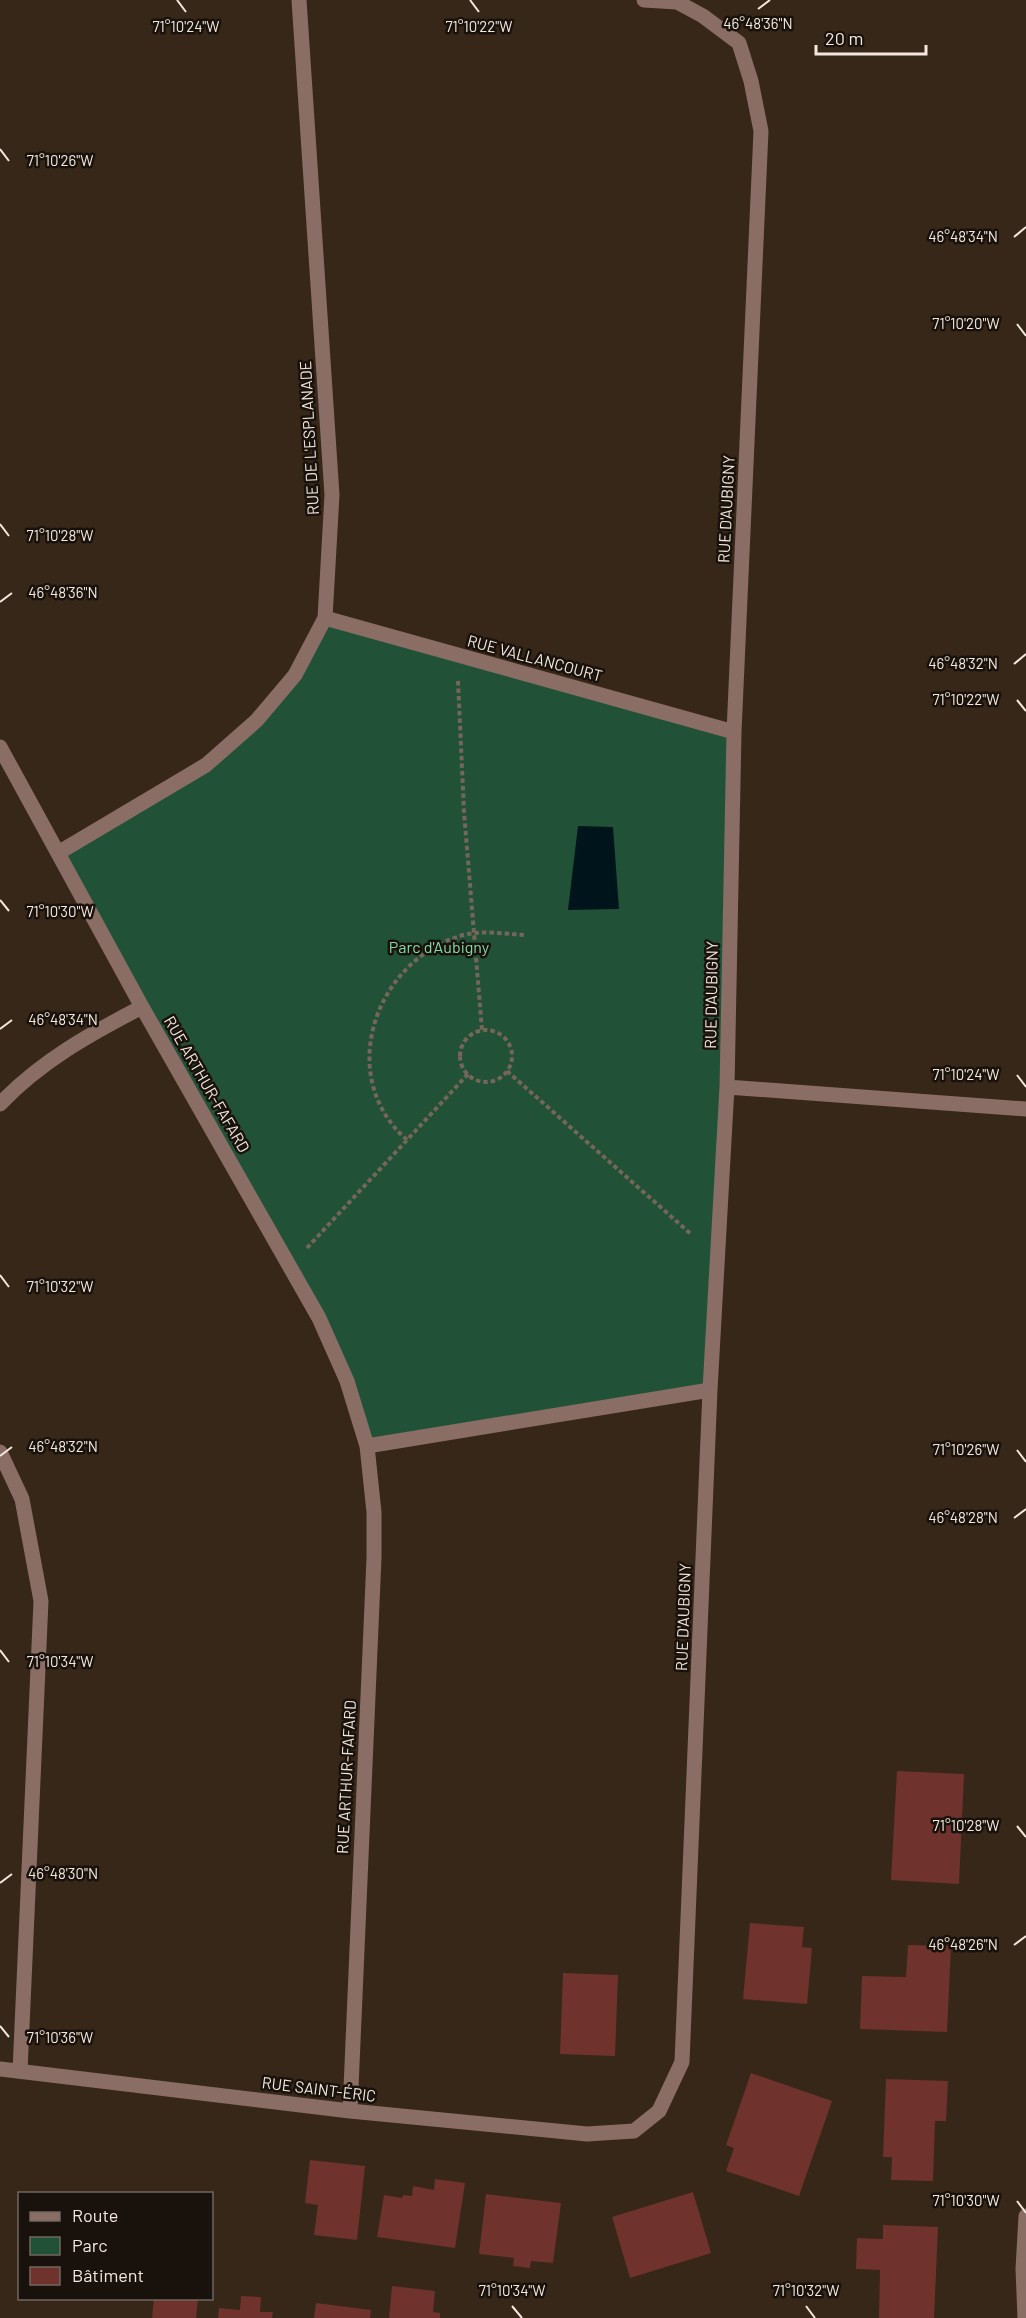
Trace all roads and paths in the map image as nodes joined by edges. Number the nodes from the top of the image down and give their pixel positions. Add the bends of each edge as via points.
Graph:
1 (299, 0) edge
2 (644, 0) edge
3 (326, 618) junction
4 (456, 654) junction
5 (734, 732) junction
6 (0, 747) edge
7 (58, 853) junction
8 (475, 933) junction
9 (525, 935) dead end
10 (142, 1007) junction
11 (482, 1030) junction
12 (507, 1071) junction
13 (468, 1074) junction
14 (727, 1087) junction
15 (0, 1104) edge
16 (1026, 1109) edge
17 (407, 1140) junction
18 (717, 1257) junction
19 (290, 1267) junction
20 (710, 1390) junction
21 (367, 1446) junction
22 (0, 1452) edge
23 (0, 2069) edge
24 (20, 2071) junction
25 (350, 2111) junction
26 (634, 2131) joint
27 (1026, 2216) edge
28 (1025, 2318) edge

1 - 3 street, RUE DE L'ESPLANADE via 332,495
2 - 5 street, RUE D'AUBIGNY via 677,2 739,43 761,131
3 - 4 street, RUE VALLANCOURT
3 - 7 street, RUE DE L'ESPLANADE via 295,675 258,720 215,758
4 - 5 street, RUE VALLANCOURT
4 - 8 path
5 - 14 street, RUE D'AUBIGNY
6 - 7 street, RUE ARTHUR-FAFARD
7 - 10 street, RUE ARTHUR-FAFARD
8 - 9 path
8 - 11 path
8 - 17 path via 432,947 414,959 398,975 377,1013 371,1035 373,1079 379,1101
10 - 15 street via 76,1041 21,1082
10 - 19 street, RUE ARTHUR-FAFARD
11 - 12 path via 499,1033 510,1046 512,1055
11 - 13 path via 466,1038 461,1046 460,1063
12 - 13 path via 486,1082
12 - 18 path
13 - 17 path
14 - 16 street
14 - 18 street, RUE D'AUBIGNY
17 - 19 path
18 - 20 street, RUE D'AUBIGNY
19 - 21 street, RUE ARTHUR-FAFARD via 319,1318 347,1381
20 - 21 street
20 - 26 street, RUE D'AUBIGNY via 682,2062 659,2111
21 - 25 street, RUE ARTHUR-FAFARD via 374,1558
22 - 24 street via 22,1499 41,1601
23 - 24 street, RUE SAINT-ÉRIC
24 - 25 street, RUE SAINT-ÉRIC
25 - 26 street, RUE SAINT-ÉRIC via 587,2134
27 - 28 street

